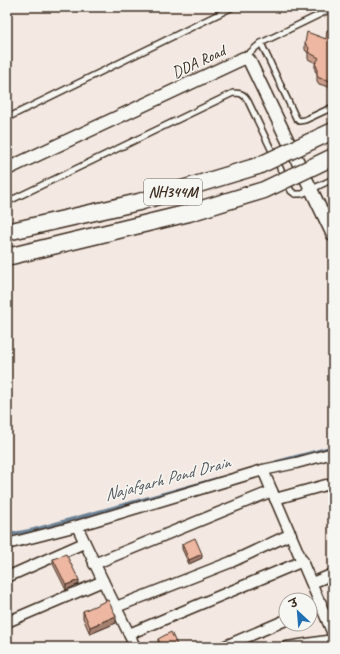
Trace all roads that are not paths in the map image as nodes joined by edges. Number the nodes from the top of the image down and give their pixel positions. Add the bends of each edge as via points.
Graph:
1 (233, 7) edge
2 (333, 8) edge
3 (261, 43) junction
4 (244, 58) junction
5 (333, 107) edge
6 (7, 118) edge
7 (333, 131) edge
8 (333, 157) edge
9 (7, 169) edge
10 (333, 179) edge
11 (311, 190) junction
12 (7, 202) edge
13 (7, 232) edge
14 (333, 235) edge
15 (7, 257) edge
16 (333, 453) edge
17 (263, 470) junction
18 (326, 485) dead end
19 (274, 495) junction
20 (76, 526) junction
21 (291, 534) junction
22 (84, 543) junction
23 (7, 544) edge
24 (303, 561) junction
25 (94, 564) junction
26 (333, 574) edge
27 (7, 577) edge
28 (103, 581) junction
29 (312, 583) junction
30 (321, 603) junction
31 (318, 604) edge
32 (116, 607) junction
33 (7, 622) edge
34 (278, 623) edge
35 (129, 634) junction
36 (333, 634) edge
37 (333, 640) edge
38 (135, 647) edge
39 (224, 647) edge
40 (287, 647) edge

1 - 6 lane
2 - 3 lane
3 - 4 lane
3 - 5 lane via 299,121
4 - 9 street, DDA Road
4 - 11 street, DDA Road via 249,60
7 - 13 highway, NH344M, bridge via 258,166 139,202
8 - 15 highway, NH344M, bridge via 264,190 219,204
10 - 11 lane
11 - 12 lane via 302,194 291,191 248,101 239,93
11 - 14 street, DDA Road
16 - 17 street
17 - 19 street
17 - 20 street
18 - 19 street
19 - 21 street
19 - 25 street
20 - 22 street
20 - 23 street
21 - 24 street
21 - 32 street via 231,562
22 - 25 street
22 - 27 street
24 - 29 street
24 - 35 street
25 - 28 street
26 - 29 street
28 - 32 street
28 - 33 street
29 - 30 street
30 - 31 street
30 - 36 street
32 - 35 street
34 - 39 street
35 - 38 street
37 - 40 street

